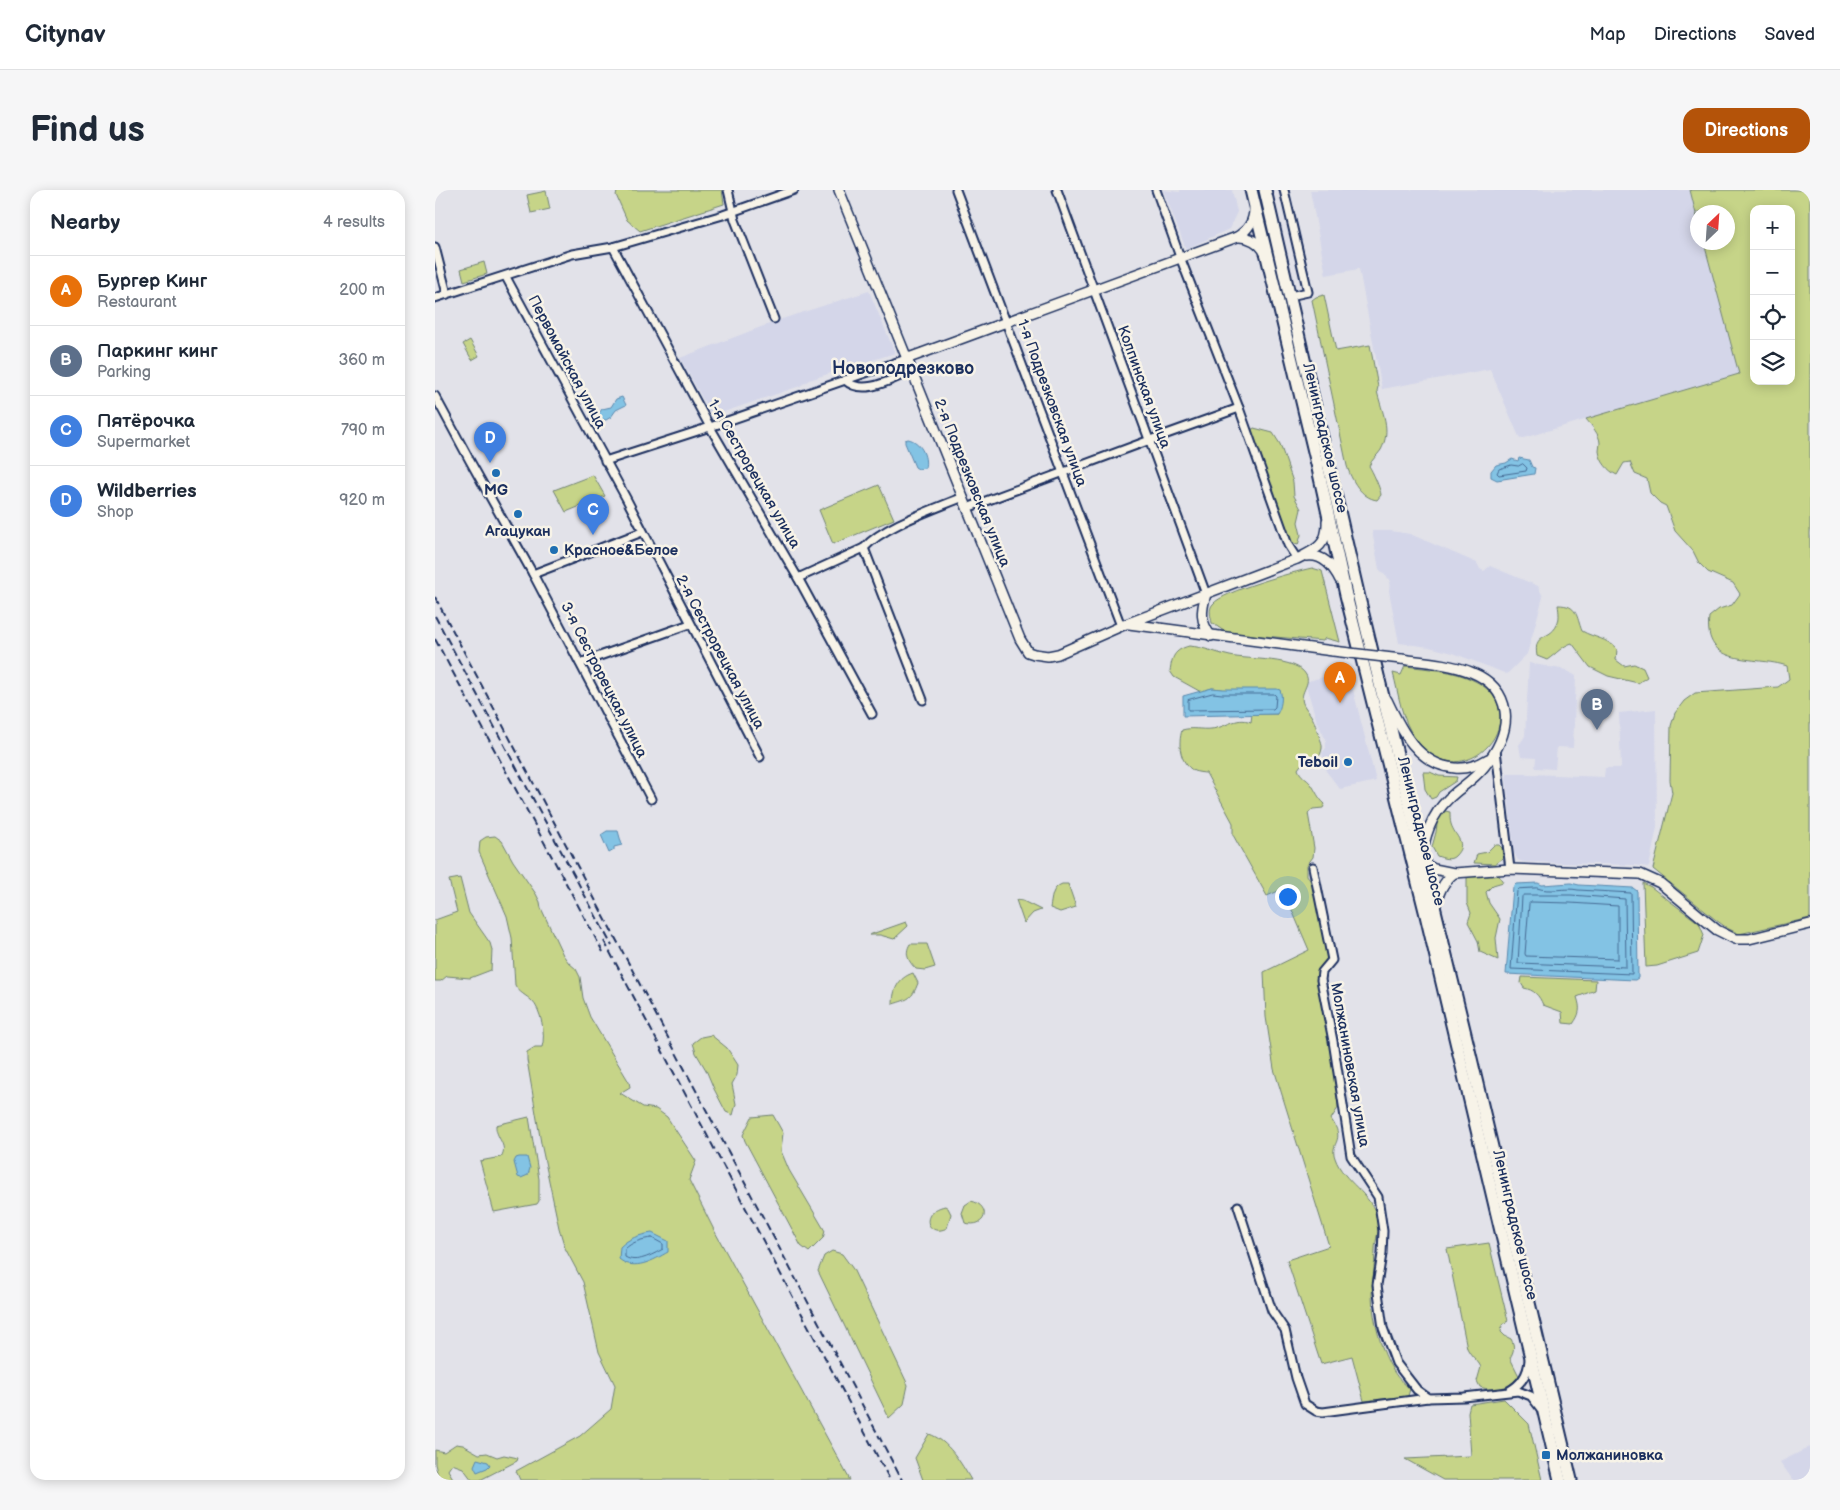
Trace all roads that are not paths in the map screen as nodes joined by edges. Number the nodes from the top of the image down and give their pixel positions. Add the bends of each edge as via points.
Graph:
1 (728, 190) edge
2 (794, 190) edge
3 (839, 190) edge
4 (956, 190) edge
5 (1057, 190) edge
6 (1156, 190) edge
7 (1251, 190) edge
8 (1265, 190) edge
9 (1284, 190) edge
10 (1253, 202) junction
11 (733, 210) junction
12 (1237, 237) junction
13 (435, 247) edge
14 (613, 247) junction
15 (1267, 257) junction
16 (1180, 258) junction
17 (506, 277) junction
18 (1093, 289) junction
19 (447, 294) junction
20 (1290, 296) junction
21 (435, 298) edge
22 (774, 319) dead end
23 (1006, 321) junction
24 (906, 359) junction
25 (912, 371) junction
26 (845, 380) junction
27 (435, 396) edge
28 (1239, 408) junction
29 (710, 427) junction
30 (1149, 440) junction
31 (605, 461) junction
32 (1063, 473) junction
33 (963, 497) junction
34 (967, 508) junction
35 (1326, 510) junction
36 (642, 532) junction
37 (864, 548) junction
38 (1297, 559) junction
39 (533, 574) junction
40 (798, 578) junction
41 (1206, 594) junction
42 (1346, 595) junction
43 (690, 624) junction
44 (1124, 625) junction
45 (1211, 636) junction
46 (580, 663) junction
47 (1379, 682) junction
48 (923, 700) dead end
49 (872, 714) dead end
50 (1494, 753) junction
51 (760, 757) dead end
52 (651, 799) dead end
53 (1422, 861) junction
54 (1313, 867) dead end
55 (1510, 869) junction
56 (1454, 873) junction
57 (1435, 912) junction
58 (1810, 924) edge
59 (1238, 1206) dead end
60 (1529, 1348) junction
61 (1508, 1391) junction
62 (1429, 1398) junction
63 (1544, 1414) junction
64 (1560, 1480) edge
65 (1571, 1480) edge

1 - 11 street
2 - 11 street
3 - 24 street, 2-я Подрезковская улица
4 - 23 street, 1-я Подрезковская улица
5 - 18 street, Колпинская улица
6 - 16 street
7 - 10 highway, Ленинградское шоссе
8 - 20 highway, Ленинградское шоссе
9 - 20 street via 1308,292
10 - 12 street via 1251,223
10 - 15 highway, Ленинградское шоссе
11 - 14 street
11 - 22 street
12 - 15 street via 1253,240
12 - 16 street
13 - 19 street
14 - 17 street via 572,254
14 - 29 street, 1-я Сестрорецкая улица
15 - 35 highway, Ленинградское шоссе
16 - 18 street
16 - 28 street
17 - 19 street
17 - 31 street, Первомайская улица
18 - 23 street
18 - 30 street, Колпинская улица
19 - 21 street
20 - 47 highway, Ленинградское шоссе
23 - 24 street
23 - 32 street, 1-я Подрезковская улица
24 - 25 street, 2-я Подрезковская улица
24 - 26 street
25 - 26 street via 862,388 851,386
25 - 33 street, 2-я Подрезковская улица
26 - 29 street
27 - 39 street, 3-я Сестрорецкая улица
28 - 30 street
28 - 38 street via 1288,545
29 - 31 street
29 - 40 street, 1-я Сестрорецкая улица
30 - 32 street
30 - 41 street, Колпинская улица
31 - 36 street, Первомайская улица
32 - 34 street
32 - 44 street, 1-я Подрезковская улица
33 - 34 street, 2-я Подрезковская улица
33 - 37 street via 885,531 871,539
34 - 44 street, 2-я Подрезковская улица via 1024,646 1034,654 1058,654
35 - 38 street via 1327,529 1322,543
35 - 42 highway, Ленинградское шоссе
36 - 39 street
36 - 43 street, 2-я Сестрорецкая улица
37 - 40 street
37 - 48 street
38 - 41 street
38 - 42 street via 1315,556 1326,561 1337,574
39 - 46 street, 3-я Сестрорецкая улица
40 - 49 street, 1-я Сестрорецкая улица
41 - 44 street
41 - 45 street via 1201,616
42 - 60 highway, Ленинградское шоссе
43 - 46 street
43 - 51 street, 2-я Сестрорецкая улица
44 - 45 street
45 - 50 street, bridge via 1462,669 1492,685 1503,703 1503,734
46 - 52 street, 3-я Сестрорецкая улица
47 - 50 street via 1402,730 1425,757 1442,766 1460,768 1474,766
47 - 53 highway, Ленинградское шоссе
50 - 53 street via 1478,773 1437,811 1425,835
50 - 55 street
53 - 56 street via 1434,869
53 - 57 highway, Ленинградское шоссе
54 - 62 street, Молжаниновская улица via 1332,960 1322,972 1321,980 1351,1156 1378,1197 1383,1231 1377,1285 1383,1328 1396,1363 1417,1390
55 - 56 street
55 - 58 street via 1640,874 1660,883 1717,930 1735,939 1749,939
56 - 57 street via 1441,889
57 - 65 highway, Ленинградское шоссе
59 - 62 street via 1272,1311 1285,1330 1305,1404 1323,1412
60 - 61 street via 1529,1366 1525,1376
60 - 63 highway, Ленинградское шоссе
61 - 62 street
61 - 63 street via 1531,1396
63 - 64 highway, Ленинградское шоссе

